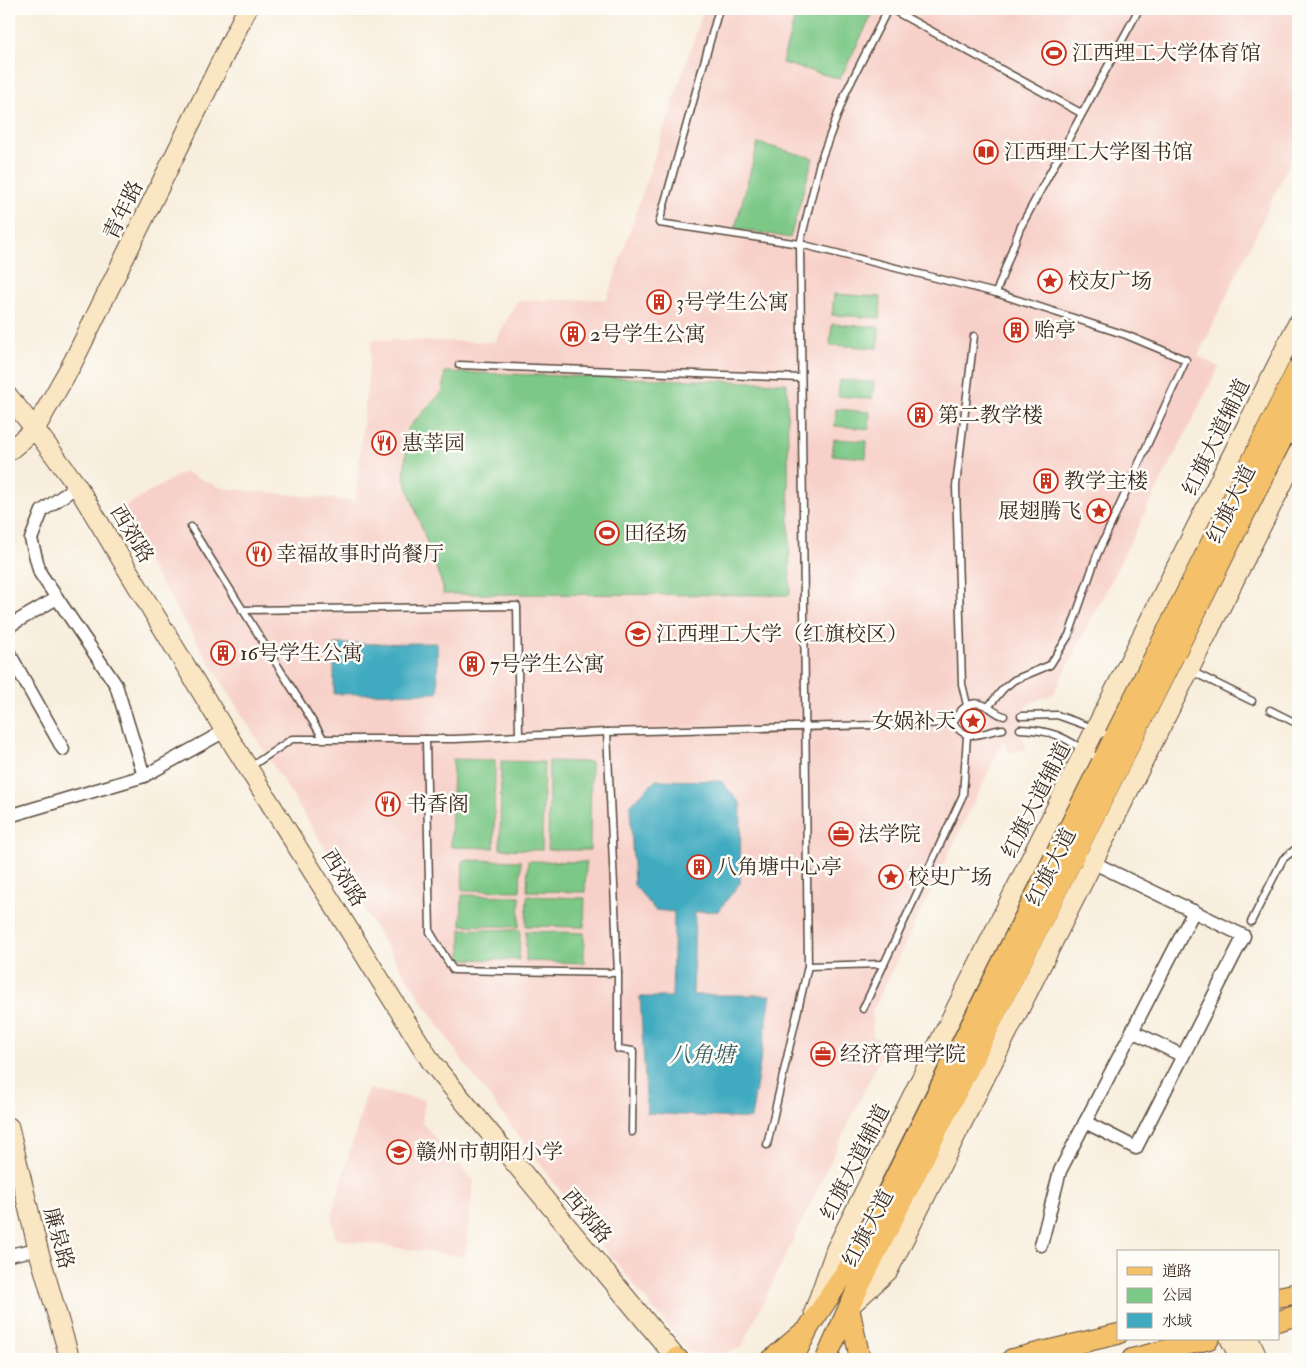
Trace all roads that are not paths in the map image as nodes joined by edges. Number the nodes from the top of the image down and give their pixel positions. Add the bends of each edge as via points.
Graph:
1 (247, 9) edge
2 (719, 9) edge
3 (889, 9) edge
4 (1139, 9) edge
5 (1081, 113) junction
6 (800, 244) junction
7 (996, 293) junction
8 (1298, 323) edge
9 (974, 336) dead end
10 (459, 365) dead end
11 (1298, 368) edge
12 (801, 378) junction
13 (9, 397) edge
14 (1298, 407) edge
15 (35, 429) junction
16 (1291, 437) edge
17 (9, 451) edge
18 (1298, 453) edge
19 (77, 486) junction
20 (191, 527) dead end
21 (57, 598) junction
22 (242, 610) junction
23 (9, 626) edge
24 (9, 653) edge
25 (1172, 662) junction
26 (1190, 671) junction
27 (1252, 701) dead end
28 (966, 705) junction
29 (988, 707) junction
30 (1270, 710) dead end
31 (1004, 716) dead end
32 (1021, 716) dead end
33 (953, 723) junction
34 (1298, 724) edge
35 (804, 726) junction
36 (1003, 729) dead end
37 (1020, 729) dead end
38 (1096, 729) junction
39 (225, 731) junction
40 (607, 732) junction
41 (519, 736) junction
42 (967, 736) junction
43 (323, 738) junction
44 (426, 739) junction
45 (1122, 743) junction
46 (63, 749) dead end
47 (1085, 751) junction
48 (1111, 765) junction
49 (249, 767) junction
50 (144, 776) junction
51 (9, 816) edge
52 (1298, 847) edge
53 (1075, 853) junction
54 (1093, 862) junction
55 (1194, 911) junction
56 (1251, 922) dead end
57 (883, 964) junction
58 (808, 966) junction
59 (618, 973) junction
60 (863, 1009) dead end
61 (1132, 1031) junction
62 (1183, 1056) junction
63 (1085, 1122) junction
64 (9, 1127) edge
65 (632, 1132) dead end
66 (767, 1145) dead end
67 (1040, 1245) dead end
68 (38, 1249) junction
69 (9, 1255) edge
70 (1298, 1293) edge
71 (1280, 1297) edge
72 (849, 1307) junction
73 (1298, 1315) edge
74 (1280, 1320) edge
75 (809, 1327) junction
76 (1117, 1334) edge
77 (1206, 1340) edge
78 (1230, 1340) edge
79 (1250, 1340) edge
80 (70, 1359) edge
81 (677, 1359) edge
82 (772, 1359) edge
83 (793, 1359) edge
84 (826, 1359) edge
85 (860, 1359) edge
86 (1012, 1359) edge
87 (1132, 1359) edge
88 (1240, 1359) edge
89 (1258, 1359) edge

1 - 15 main road, 青年路 via 73,362
2 - 6 lane via 659,223
3 - 5 lane
3 - 6 lane via 846,92 820,162
4 - 5 lane
5 - 7 lane via 1020,228
6 - 7 lane
6 - 12 lane
7 - 29 lane via 1126,335 1186,360 1097,555 1069,635 1050,665 1014,680
8 - 38 main road, 红旗大道辅道
9 - 28 lane via 956,486 962,684
10 - 12 lane
11 - 45 main road, 红旗大道
12 - 35 lane
13 - 15 main road, 西郊路
14 - 16 main road, 红旗大道
15 - 17 main road
15 - 19 main road, 西郊路
16 - 25 main road, 红旗大道
18 - 26 main road
19 - 21 street via 42,511 31,539 40,573
19 - 39 main road, 西郊路
20 - 22 lane
21 - 23 street
21 - 50 street via 116,685
22 - 41 lane via 517,606
22 - 43 lane
24 - 46 street
25 - 26 lane
25 - 45 main road, 红旗大道
26 - 27 lane
26 - 54 main road
28 - 29 lane
28 - 33 lane
29 - 31 lane
30 - 34 lane
32 - 38 lane via 1056,715
33 - 35 lane
33 - 42 lane
35 - 40 lane
35 - 58 lane
36 - 42 lane
37 - 47 lane via 1062,736
38 - 45 lane
38 - 47 main road, 红旗大道辅道
39 - 49 main road, 西郊路
39 - 50 street
40 - 41 lane
40 - 59 lane
41 - 44 lane
42 - 57 lane via 963,795
43 - 44 lane
43 - 49 lane via 292,739
44 - 59 lane via 430,932 453,970
45 - 48 main road, 红旗大道
47 - 48 lane
47 - 75 main road, 红旗大道辅道 via 836,1249
48 - 53 main road, 红旗大道
48 - 75 main road, 红旗大道 via 855,1258
49 - 81 main road, 西郊路 via 432,1064
50 - 51 street
52 - 56 lane via 1283,858
53 - 54 street
53 - 72 main road, 红旗大道
54 - 55 street
54 - 72 main road via 888,1271
55 - 61 street
55 - 62 street via 1244,936
57 - 58 lane
57 - 60 lane
58 - 66 lane
59 - 65 lane via 618,1049 633,1051
61 - 62 street
61 - 63 street
62 - 63 street via 1136,1148
63 - 67 street via 1060,1171
64 - 68 main road, 廉泉路
68 - 69 street
68 - 80 main road, 廉泉路
70 - 71 main road
72 - 84 main road, 红旗大道
72 - 85 main road
73 - 74 main road
75 - 82 main road
75 - 83 main road, 红旗大道
76 - 86 main road
77 - 87 main road
78 - 88 main road
79 - 89 main road

